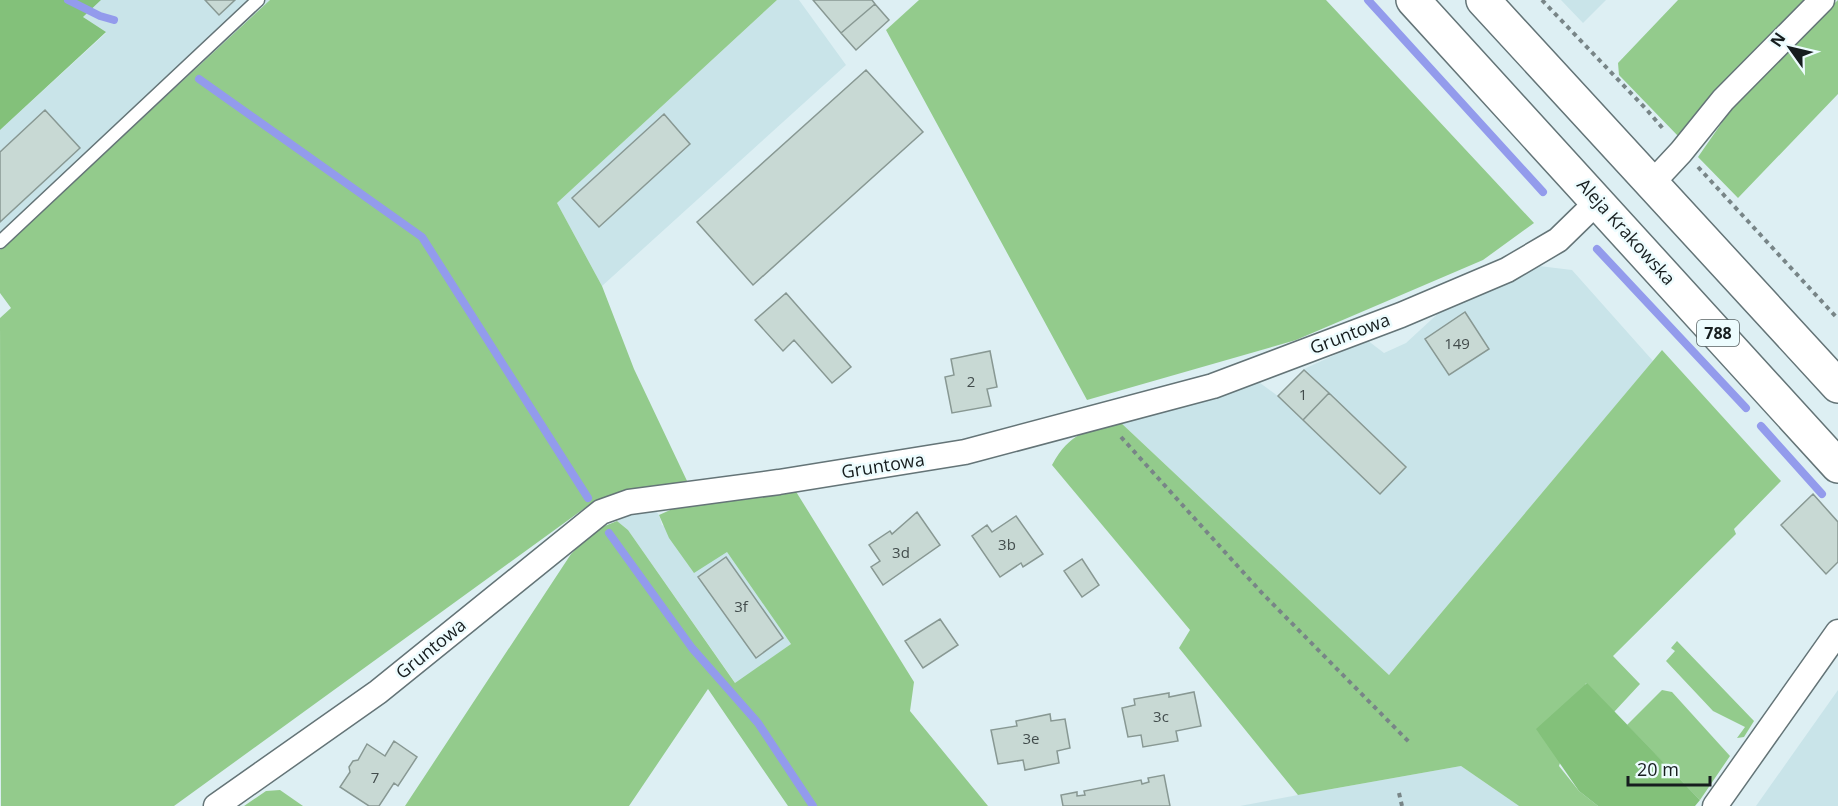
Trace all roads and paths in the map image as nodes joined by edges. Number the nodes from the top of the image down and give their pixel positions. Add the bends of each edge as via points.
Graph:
1 (258, 0) edge
2 (1413, 0) edge
3 (1483, 0) edge
4 (1822, 0) edge
5 (1653, 182) junction
6 (1598, 201) junction
7 (0, 242) edge
8 (1838, 386) edge
9 (1102, 416) junction
10 (1838, 466) edge
11 (1838, 632) edge
12 (1410, 743) dead end
13 (1399, 793) dead end
14 (216, 806) edge
15 (1402, 806) edge
16 (1715, 806) edge

1 - 7 lane
2 - 6 main road, Aleja Krakowska / 788
3 - 5 main road
4 - 5 street via 1723,100
5 - 8 main road
6 - 9 street, Gruntowa via 1558,240 1507,270 1213,386
6 - 10 main road, Aleja Krakowska / 788
9 - 12 path via 1261,592
9 - 14 street, Gruntowa via 965,452 629,502 601,512 378,692
11 - 16 street
13 - 15 path

